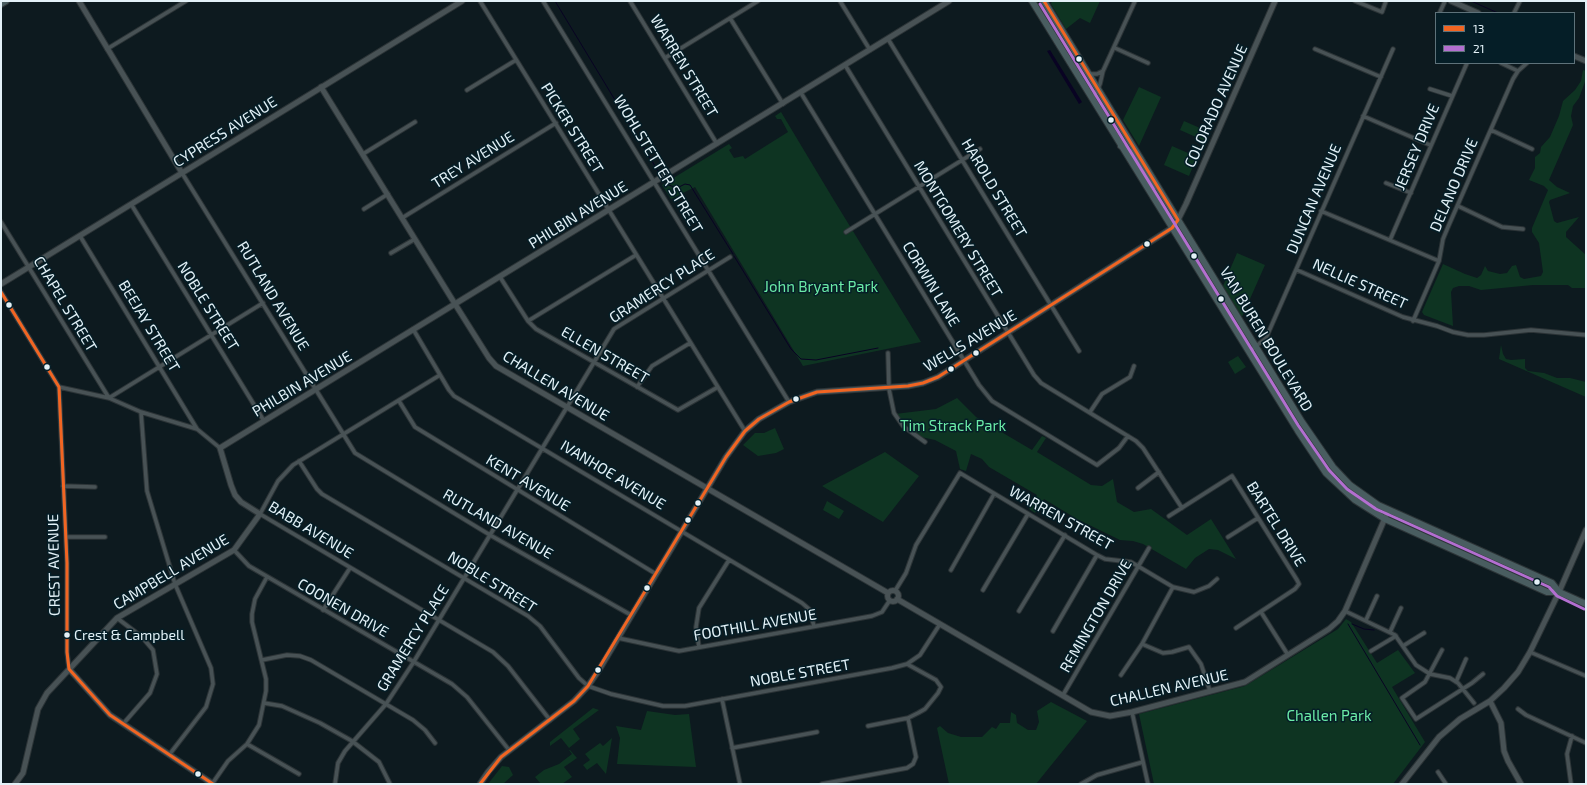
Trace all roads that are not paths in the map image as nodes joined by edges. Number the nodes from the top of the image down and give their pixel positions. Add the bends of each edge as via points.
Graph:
1 (6, 1) edge
2 (79, 1) edge
3 (186, 1) edge
4 (462, 1) edge
5 (480, 1) edge
6 (544, 1) edge
7 (630, 1) edge
8 (758, 1) edge
9 (840, 1) edge
10 (949, 1) edge
11 (1032, 1) edge
12 (1044, 1) edge
13 (1135, 1) edge
14 (1275, 1) edge
15 (1355, 1) edge
16 (1386, 1) edge
17 (1445, 1) edge
18 (1452, 1) edge
19 (1520, 1) edge
20 (1, 4) edge
21 (1440, 12) dead end
22 (1476, 12) edge
23 (1514, 12) edge
24 (730, 18) junction
25 (888, 39) junction
26 (1115, 48) junction
27 (107, 49) junction
28 (1315, 49) dead end
29 (1393, 49) dead end
30 (870, 50) junction
31 (1575, 56) edge
32 (665, 58) junction
33 (516, 60) junction
34 (1586, 61) edge
35 (1148, 63) dead end
36 (1467, 64) edge
37 (1503, 64) edge
38 (1526, 64) edge
39 (845, 65) junction
40 (1103, 71) junction
41 (1518, 72) junction
42 (1087, 73) junction
43 (1381, 77) junction
44 (321, 86) junction
45 (1430, 88) dead end
46 (467, 90) dead end
47 (1098, 90) junction
48 (801, 92) junction
49 (1452, 96) junction
50 (1092, 99) junction
51 (783, 104) junction
52 (1363, 116) junction
53 (415, 122) dead end
54 (556, 123) junction
55 (1491, 130) junction
56 (718, 144) junction
57 (1430, 145) junction
58 (1121, 146) junction
59 (980, 149) dead end
60 (1532, 150) dead end
61 (363, 154) junction
62 (962, 160) junction
63 (182, 173) junction
64 (654, 182) junction
65 (1386, 183) dead end
66 (918, 187) junction
67 (1158, 188) junction
68 (1411, 193) junction
69 (388, 194) junction
70 (131, 204) junction
71 (1458, 206) junction
72 (364, 209) dead end
73 (609, 210) junction
74 (1321, 211) junction
75 (875, 214) junction
76 (402, 218) junction
77 (1178, 220) junction
78 (1, 222) edge
79 (1172, 228) junction
80 (1523, 229) dead end
81 (846, 232) dead end
82 (80, 236) junction
83 (415, 239) junction
84 (1390, 240) junction
85 (391, 253) dead end
86 (636, 255) junction
87 (730, 257) dead end
88 (1439, 261) junction
89 (29, 267) junction
90 (1297, 270) junction
91 (709, 271) junction
92 (500, 277) junction
93 (1, 284) edge
94 (1, 292) edge
95 (663, 299) junction
96 (263, 303) junction
97 (455, 304) junction
98 (1050, 305) junction
99 (528, 321) junction
100 (1413, 321) junction
101 (413, 330) junction
102 (1007, 332) junction
103 (212, 335) junction
104 (1586, 335) edge
105 (690, 343) junction
106 (1256, 347) junction
107 (1079, 351) dead end
108 (1249, 352) junction
109 (888, 353) dead end
110 (964, 360) junction
111 (594, 362) junction
112 (1134, 366) dead end
113 (160, 367) junction
114 (440, 375) junction
115 (59, 387) junction
116 (637, 387) junction
117 (718, 387) junction
118 (890, 389) junction
119 (316, 390) junction
120 (109, 398) junction
121 (399, 401) junction
122 (789, 402) junction
123 (567, 407) junction
124 (140, 412) junction
125 (1090, 412) junction
126 (264, 421) junction
127 (197, 429) junction
128 (745, 432) junction
129 (344, 434) junction
130 (1301, 435) junction
131 (1128, 436) junction
132 (925, 442) dead end
133 (220, 448) junction
134 (542, 448) junction
135 (1324, 456) junction
136 (299, 461) junction
137 (1160, 472) junction
138 (63, 486) junction
139 (95, 487) dead end
140 (707, 488) junction
141 (1138, 488) dead end
142 (1341, 488) junction
143 (517, 490) junction
144 (994, 494) junction
145 (1368, 499) junction
146 (1182, 508) junction
147 (1388, 511) junction
148 (260, 514) junction
149 (1028, 514) junction
150 (1169, 516) dead end
151 (1258, 518) junction
152 (1385, 519) junction
153 (682, 530) junction
154 (1586, 530) edge
155 (490, 535) junction
156 (1065, 535) junction
157 (66, 537) junction
158 (105, 537) dead end
159 (1228, 537) dead end
160 (1149, 548) dead end
161 (234, 550) junction
162 (1097, 555) junction
163 (729, 560) junction
164 (1139, 566) junction
165 (350, 568) junction
166 (951, 570) dead end
167 (656, 574) junction
168 (267, 577) junction
169 (464, 578) junction
170 (1217, 579) dead end
171 (175, 584) junction
172 (1173, 587) junction
173 (983, 590) dead end
174 (896, 591) junction
175 (1559, 592) junction
176 (888, 593) junction
177 (1376, 596) dead end
178 (898, 599) junction
179 (890, 600) junction
180 (1586, 604) edge
181 (1401, 608) dead end
182 (323, 610) junction
183 (1018, 611) dead end
184 (1345, 611) junction
185 (1261, 612) junction
186 (631, 615) junction
187 (117, 618) junction
188 (440, 620) junction
189 (1366, 620) junction
190 (940, 624) junction
191 (814, 626) junction
192 (1236, 628) dead end
193 (1052, 631) dead end
194 (1390, 632) junction
195 (1424, 633) dead end
196 (1396, 636) junction
197 (618, 638) junction
198 (1142, 644) junction
199 (1403, 646) junction
200 (699, 647) junction
201 (1442, 650) dead end
202 (1371, 651) dead end
203 (1530, 652) junction
204 (1288, 655) junction
205 (1466, 659) dead end
206 (262, 660) junction
207 (414, 663) junction
208 (907, 664) junction
209 (69, 669) junction
210 (1430, 674) junction
211 (1483, 674) dead end
212 (1121, 675) dead end
213 (1586, 676) edge
214 (1456, 682) junction
215 (588, 686) junction
216 (1464, 688) junction
217 (1210, 691) junction
218 (1063, 695) junction
219 (722, 699) junction
220 (1490, 701) junction
221 (264, 702) junction
222 (1474, 703) dead end
223 (386, 704) junction
224 (1518, 709) dead end
225 (1132, 712) junction
226 (908, 718) junction
227 (550, 720) junction
228 (123, 724) junction
229 (868, 726) dead end
230 (817, 732) dead end
231 (1572, 736) junction
232 (352, 741) junction
233 (1586, 742) edge
234 (435, 743) dead end
235 (247, 744) junction
236 (732, 748) junction
237 (510, 750) junction
238 (169, 754) junction
239 (1143, 762) junction
240 (1438, 772) dead end
241 (299, 774) dead end
242 (847, 782) edge
243 (15, 784) edge
244 (212, 784) edge
245 (335, 784) edge
246 (390, 784) edge
247 (480, 784) edge
248 (740, 784) edge
249 (822, 784) edge
250 (1081, 784) edge
251 (1148, 784) edge
252 (1402, 784) edge
253 (1446, 784) edge
254 (1521, 784) edge
255 (1571, 784) edge

1 - 20 main road
2 - 27 street, RUTLAND AVENUE
3 - 27 street
4 - 44 street, CYPRESS AVENUE
5 - 33 street, PICKER STREET
6 - 64 street, WOHLSTETTER STREET
7 - 32 street, WARREN STREET
8 - 24 street
9 - 30 street
10 - 25 street, PHILBIN AVENUE
11 - 50 main road, VAN BUREN BOULEVARD
12 - 42 main road, VAN BUREN BOULEVARD
13 - 26 street
14 - 77 street, COLORADO AVENUE
15 - 16 street via 1382,12
17 - 21 street
18 - 22 street
19 - 23 street
24 - 32 street
24 - 51 street
25 - 30 street, PHILBIN AVENUE
25 - 62 street, HAROLD STREET
26 - 35 street
26 - 40 street
27 - 63 street, RUTLAND AVENUE
28 - 43 street
29 - 43 street, DUNCAN AVENUE
30 - 39 street, PHILBIN AVENUE
31 - 34 street
32 - 56 street, WARREN STREET
33 - 46 street
33 - 54 street, PICKER STREET
36 - 49 street, JERSEY DRIVE
37 - 41 street
38 - 41 street, DELANO DRIVE
39 - 48 street, PHILBIN AVENUE
39 - 66 street, MONTGOMERY STREET
40 - 42 street via 1097,74
40 - 47 street
41 - 55 street, DELANO DRIVE
42 - 47 main road, VAN BUREN BOULEVARD
43 - 52 street, DUNCAN AVENUE
44 - 61 street, CHALLEN AVENUE
44 - 63 street, CYPRESS AVENUE
45 - 49 street
47 - 50 street
47 - 67 main road, VAN BUREN BOULEVARD
48 - 51 street, PHILBIN AVENUE
48 - 75 street, CORWIN LANE
49 - 57 street, JERSEY DRIVE
50 - 58 main road, VAN BUREN BOULEVARD
51 - 56 street, PHILBIN AVENUE
52 - 57 street
52 - 74 street, DUNCAN AVENUE
53 - 61 street
54 - 73 street, PICKER STREET
54 - 76 street, TREY AVENUE
55 - 60 street
55 - 71 street, DELANO DRIVE
56 - 64 street, PHILBIN AVENUE
57 - 68 street, JERSEY DRIVE
58 - 67 main road via 1130,152 1148,181
58 - 79 main road, VAN BUREN BOULEVARD
59 - 62 street
61 - 69 street, CHALLEN AVENUE
62 - 66 street
62 - 98 street, HAROLD STREET
63 - 70 street, CYPRESS AVENUE
63 - 96 street, RUTLAND AVENUE
64 - 73 street, PHILBIN AVENUE
64 - 91 street, WOHLSTETTER STREET
65 - 68 street
66 - 75 street
66 - 102 street, MONTGOMERY STREET
67 - 77 main road, VAN BUREN BOULEVARD
68 - 84 street, JERSEY DRIVE
69 - 72 street
69 - 76 street, CHALLEN AVENUE
70 - 82 street, CYPRESS AVENUE
70 - 103 street, NOBLE STREET
71 - 80 street via 1502,227
71 - 88 street, DELANO DRIVE via 1443,239
73 - 86 street, PICKER STREET
73 - 92 street, PHILBIN AVENUE
74 - 84 street
74 - 90 street, DUNCAN AVENUE
75 - 81 street
75 - 110 street, CORWIN LANE
76 - 83 street, CHALLEN AVENUE
77 - 79 street, WELLS AVENUE
77 - 106 main road, VAN BUREN BOULEVARD
78 - 89 street, CHAPEL STREET
79 - 98 street, WELLS AVENUE
79 - 108 main road, VAN BUREN BOULEVARD
82 - 89 street, CYPRESS AVENUE
82 - 113 street, BEEJAY STREET
83 - 85 street
83 - 97 street, CHALLEN AVENUE
84 - 88 street
86 - 95 street, PICKER STREET
86 - 99 street
87 - 91 street, GRAMERCY PLACE
88 - 100 street, DELANO DRIVE
89 - 93 street, CYPRESS AVENUE
89 - 120 street, CHAPEL STREET
90 - 100 street, NELLIE STREET
90 - 106 street, DUNCAN AVENUE via 1266,338
91 - 95 street, GRAMERCY PLACE
91 - 122 street, WOHLSTETTER STREET
92 - 97 street, PHILBIN AVENUE
92 - 99 street, ELLEN STREET
94 - 115 street, CREST AVENUE
95 - 105 street, PICKER STREET
95 - 111 street, GRAMERCY PLACE via 614,329
96 - 103 street
96 - 119 street, RUTLAND AVENUE
97 - 101 street, PHILBIN AVENUE
97 - 123 street, CHALLEN AVENUE via 496,366
98 - 102 street, WELLS AVENUE
98 - 107 street, HAROLD STREET
99 - 111 street, ELLEN STREET via 536,330
100 - 104 street, NELLIE STREET via 1468,335 1531,330
101 - 114 street, IVANHOE AVENUE
101 - 119 street, PHILBIN AVENUE
102 - 110 street, WELLS AVENUE
102 - 125 street, MONTGOMERY STREET via 1041,383
103 - 113 street
103 - 126 street, NOBLE STREET
105 - 116 street via 652,366
105 - 117 street, PICKER STREET
106 - 108 street, DUNCAN AVENUE
106 - 135 main road, VAN BUREN BOULEVARD
108 - 130 main road, VAN BUREN BOULEVARD
109 - 118 street
110 - 118 street, WELLS AVENUE via 938,377 923,383
110 - 131 street, CORWIN LANE via 992,401 1097,465 1119,448
111 - 116 street, ELLEN STREET
111 - 123 street, GRAMERCY PLACE
112 - 125 street via 1130,377 1102,394
113 - 120 street
113 - 127 street, BEEJAY STREET
114 - 121 street, CAMPBELL AVENUE
114 - 134 street, IVANHOE AVENUE via 454,396
115 - 120 street
115 - 138 street, CREST AVENUE
116 - 117 street, ELLEN STREET via 678,410
117 - 128 street, PICKER STREET
118 - 122 street, WELLS AVENUE via 830,391 809,394
118 - 132 street via 894,412 902,426
119 - 126 street, PHILBIN AVENUE
119 - 129 street, RUTLAND AVENUE
120 - 124 street
121 - 129 street, CAMPBELL AVENUE
121 - 143 street, KENT AVENUE via 415,427
122 - 128 street, WELLS AVENUE via 759,419
123 - 134 street, GRAMERCY PLACE
123 - 140 street, CHALLEN AVENUE
124 - 127 street
124 - 171 street via 147,491
125 - 131 street, MONTGOMERY STREET
126 - 133 street, PHILBIN AVENUE
127 - 133 street
128 - 140 street, WELLS AVENUE
129 - 136 street, CAMPBELL AVENUE
129 - 155 street, RUTLAND AVENUE via 355,454
130 - 135 main road via 1305,434 1317,452
130 - 142 main road, VAN BUREN BOULEVARD via 1320,465
131 - 137 street, MONTGOMERY STREET via 1144,448
133 - 148 street, BABB AVENUE via 235,494 241,502
134 - 143 street, GRAMERCY PLACE
134 - 153 street, IVANHOE AVENUE
135 - 145 main road, VAN BUREN BOULEVARD via 1342,477
136 - 148 street, CAMPBELL AVENUE via 278,481
136 - 169 street, NOBLE STREET via 322,494
137 - 141 street
137 - 146 street, MONTGOMERY STREET
138 - 139 street
138 - 157 street, CREST AVENUE
140 - 153 street, WELLS AVENUE
140 - 176 street, CHALLEN AVENUE
142 - 145 main road via 1348,487 1361,498
142 - 152 main road, VAN BUREN BOULEVARD
143 - 155 street, GRAMERCY PLACE
143 - 167 street, KENT AVENUE
144 - 149 street, WARREN STREET
144 - 166 street
144 - 174 street, WARREN STREET via 960,474 916,545
145 - 147 main road, VAN BUREN BOULEVARD
146 - 150 street
146 - 151 street, BARTEL DRIVE via 1232,476
147 - 152 street, CHALLEN AVENUE
147 - 175 main road, VAN BUREN BOULEVARD via 1552,584
148 - 161 street, CAMPBELL AVENUE
148 - 165 street, BABB AVENUE
149 - 156 street, WARREN STREET
149 - 173 street
151 - 159 street
151 - 185 street, BARTEL DRIVE via 1298,584 1295,589
152 - 175 main road, VAN BUREN BOULEVARD via 1547,592
152 - 184 street, CHALLEN AVENUE
153 - 163 street, IVANHOE AVENUE
153 - 167 street, WELLS AVENUE
154 - 175 street
155 - 169 street, GRAMERCY PLACE
155 - 186 street, RUTLAND AVENUE
156 - 162 street, WARREN STREET
156 - 183 street
157 - 158 street
157 - 209 street, CREST AVENUE
160 - 164 street, REMINGTON DRIVE
161 - 168 street, COONEN DRIVE via 249,566
161 - 171 street, CAMPBELL AVENUE
162 - 164 street, WARREN STREET
162 - 193 street
163 - 191 street, IVANHOE AVENUE via 802,602 809,609
163 - 200 street via 699,608 696,627
164 - 172 street, WARREN STREET
164 - 218 street, REMINGTON DRIVE
165 - 182 street
165 - 188 street, BABB AVENUE
167 - 186 street, WELLS AVENUE
168 - 182 street, COONEN DRIVE
168 - 206 street via 255,599 252,614
169 - 188 street, GRAMERCY PLACE
169 - 215 street, NOBLE STREET via 528,616 540,626 579,678
170 - 172 street, WARREN STREET via 1209,586 1194,592
171 - 187 street, CAMPBELL AVENUE
171 - 238 street via 211,668 212,684 206,707
172 - 198 street
174 - 176 street via 890,590
174 - 178 street
175 - 180 main road, VAN BUREN BOULEVARD
175 - 203 street
176 - 179 street
177 - 189 street
178 - 179 street
178 - 190 street, CHALLEN AVENUE
179 - 191 street, FOOTHILL AVENUE via 886,608 877,615
181 - 194 street
182 - 207 street, COONEN DRIVE
184 - 189 street
184 - 204 street, CHALLEN AVENUE via 1329,629
185 - 192 street
185 - 204 street
186 - 197 street, WELLS AVENUE
187 - 209 street, CAMPBELL AVENUE
187 - 228 street via 142,637 153,650 158,674 150,693
188 - 207 street, GRAMERCY PLACE
188 - 227 street, BABB AVENUE via 502,658
189 - 194 street
190 - 208 street, NOBLE STREET via 923,652
190 - 218 street, CHALLEN AVENUE
191 - 200 street, FOOTHILL AVENUE
194 - 196 street
195 - 199 street
196 - 199 street
196 - 202 street
197 - 200 street, FOOTHILL AVENUE via 679,651
197 - 215 street, WELLS AVENUE
198 - 212 street
198 - 217 street via 1163,652 1189,647 1201,664
199 - 210 street via 1416,665
201 - 210 street
203 - 213 street
203 - 220 street via 1512,680
204 - 217 street, CHALLEN AVENUE via 1245,682
205 - 214 street
206 - 221 street via 266,679
206 - 223 street via 287,655 306,658
207 - 223 street, GRAMERCY PLACE
207 - 237 street, COONEN DRIVE via 452,684 468,697
208 - 219 street, NOBLE STREET
208 - 226 street via 936,680 940,687 925,709
209 - 228 street via 101,706
209 - 243 street, CAMPBELL AVENUE via 40,703 23,773
210 - 214 street
210 - 216 street via 1425,682 1402,698 1416,719
211 - 216 street
214 - 216 street
215 - 219 street, NOBLE STREET via 663,706 685,706
215 - 227 street, WELLS AVENUE
216 - 222 street
217 - 225 street, CHALLEN AVENUE
218 - 225 street, CHALLEN AVENUE via 1099,715
219 - 236 street
220 - 252 street via 1445,731
220 - 254 street via 1501,723 1504,751
221 - 232 street via 282,706
221 - 235 street via 259,725
223 - 232 street, GRAMERCY PLACE
223 - 234 street via 425,730
224 - 231 street
225 - 239 street
226 - 229 street
226 - 242 street via 916,757 913,764 907,768
227 - 237 street, WELLS AVENUE
228 - 238 street
230 - 236 street
231 - 233 street
231 - 255 street via 1567,754
232 - 245 street, GRAMERCY PLACE via 338,763
232 - 246 street via 379,762
235 - 241 street
235 - 244 street via 228,761
236 - 248 street
237 - 247 street, WELLS AVENUE
238 - 244 street
239 - 250 street via 1097,776
239 - 251 street
240 - 253 street
242 - 249 street

